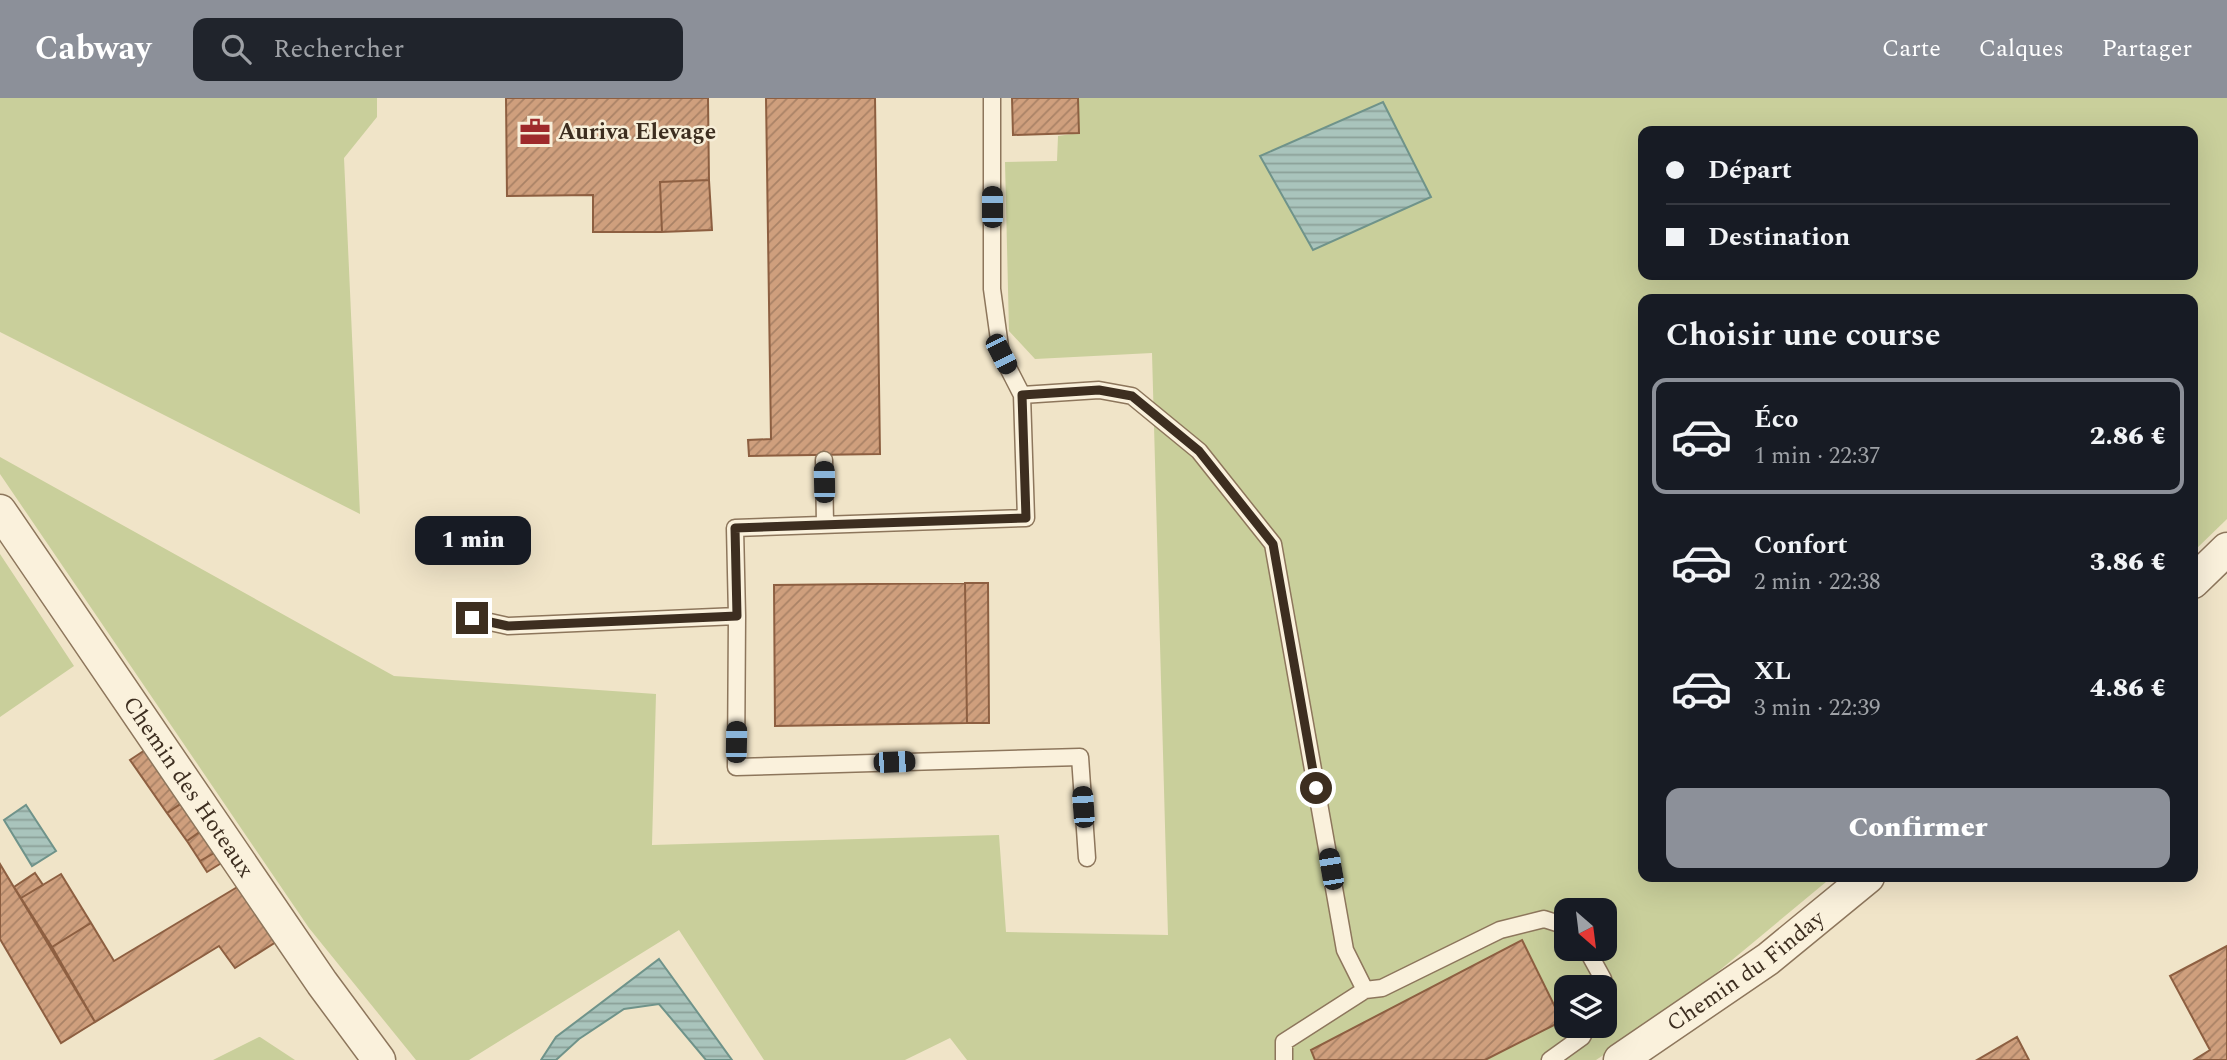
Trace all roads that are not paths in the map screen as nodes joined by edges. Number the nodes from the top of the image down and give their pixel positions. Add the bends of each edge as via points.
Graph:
1 (992, 98) edge
2 (1022, 395) junction
3 (824, 460) dead end
4 (0, 511) edge
5 (825, 525) junction
6 (2227, 548) edge
7 (2198, 577) edge
8 (737, 616) junction
9 (472, 618) dead end
10 (1087, 858) dead end
11 (1862, 882) edge
12 (1554, 922) edge
13 (1365, 990) junction
14 (1581, 1038) edge
15 (379, 1060) edge
16 (1284, 1060) edge
17 (1550, 1060) edge
18 (1620, 1060) edge

1 - 2 lane via 992,289 1001,354
2 - 5 lane via 1026,518
2 - 13 lane via 1099,390 1132,396 1199,451 1273,544 1345,950
3 - 5 lane
4 - 15 street, Chemin des Hoteaux
5 - 8 lane via 735,528
6 - 7 street
8 - 9 lane via 508,626
8 - 10 lane via 736,767 1080,757
11 - 18 street, Chemin du Finday via 1768,959
12 - 13 lane via 1544,919 1500,929 1382,988
13 - 16 lane via 1284,1042
14 - 17 lane

